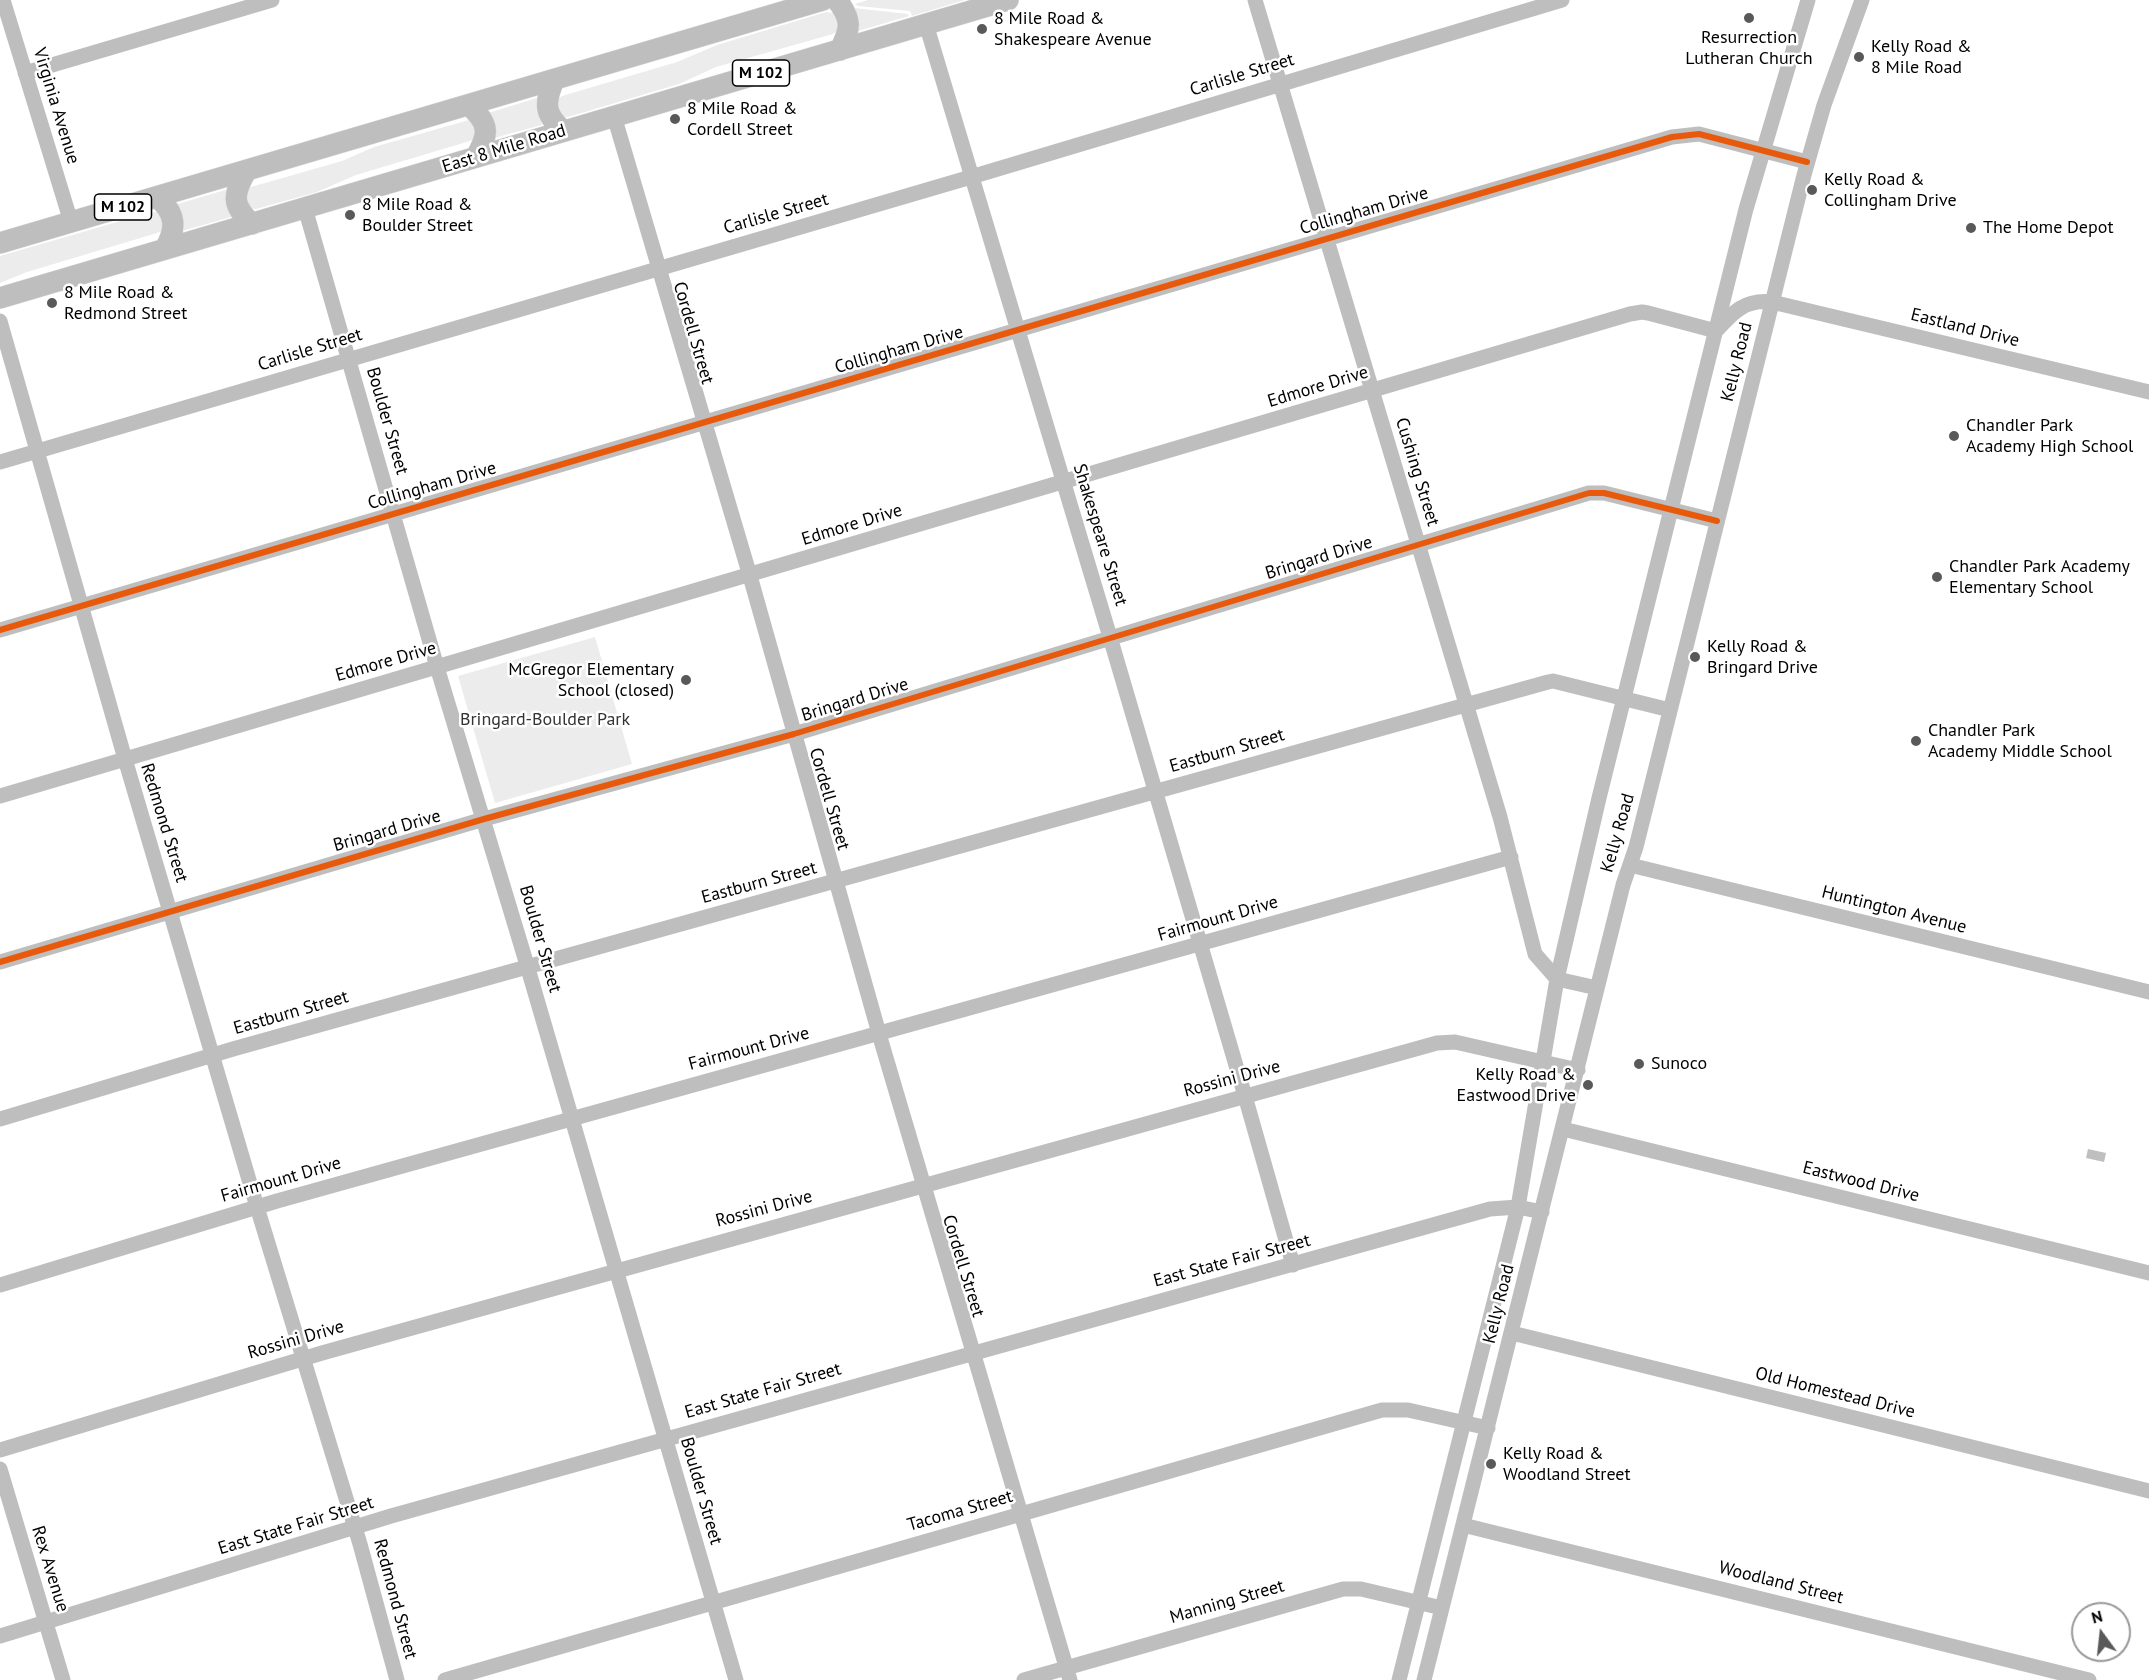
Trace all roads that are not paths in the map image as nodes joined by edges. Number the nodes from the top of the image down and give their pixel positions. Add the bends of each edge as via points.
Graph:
1 (3, 0) edge
2 (272, 0) edge
3 (823, 0) edge
4 (837, 0) edge
5 (1007, 0) edge
6 (1255, 0) edge
7 (1562, 0) edge
8 (1808, 0) edge
9 (1862, 0) edge
10 (926, 24) junction
11 (840, 50) junction
12 (26, 73) junction
13 (554, 80) junction
14 (1280, 84) junction
15 (469, 105) junction
16 (614, 116) junction
17 (564, 131) junction
18 (1762, 150) junction
19 (476, 157) junction
20 (1808, 162) junction
21 (246, 171) junction
22 (971, 177) junction
23 (158, 197) junction
24 (305, 208) junction
25 (71, 222) junction
26 (252, 224) junction
27 (1327, 238) junction
28 (0, 243) edge
29 (165, 249) junction
30 (659, 268) junction
31 (0, 298) edge
32 (1772, 302) junction
33 (0, 321) edge
34 (1018, 331) junction
35 (1716, 331) junction
36 (348, 360) junction
37 (1372, 391) junction
38 (2149, 392) edge
39 (704, 422) junction
40 (36, 452) junction
41 (0, 462) edge
42 (1064, 483) junction
43 (1671, 510) junction
44 (393, 513) junction
45 (1717, 521) junction
46 (1418, 543) junction
47 (750, 576) junction
48 (82, 606) junction
49 (0, 630) edge
50 (1110, 637) junction
51 (437, 667) junction
52 (1624, 699) junction
53 (1467, 704) junction
54 (1670, 710) junction
55 (794, 734) junction
56 (125, 759) junction
57 (1155, 792) junction
58 (0, 796) edge
59 (484, 819) junction
60 (1511, 857) junction
61 (1630, 866) junction
62 (837, 882) junction
63 (170, 911) junction
64 (1200, 944) junction
65 (0, 963) edge
66 (528, 966) junction
67 (1557, 979) junction
68 (1597, 988) junction
69 (2149, 992) edge
70 (879, 1033) junction
71 (213, 1055) junction
72 (1543, 1060) junction
73 (1578, 1070) junction
74 (1245, 1096) junction
75 (572, 1118) junction
76 (0, 1119) edge
77 (1563, 1130) junction
78 (923, 1185) junction
79 (257, 1207) junction
80 (1518, 1207) junction
81 (1542, 1212) junction
82 (1293, 1265) junction
83 (616, 1270) junction
84 (2149, 1273) edge
85 (0, 1286) edge
86 (1512, 1333) junction
87 (974, 1353) junction
88 (303, 1358) junction
89 (1464, 1422) junction
90 (1488, 1428) junction
91 (666, 1438) junction
92 (0, 1450) edge
93 (0, 1469) edge
94 (2149, 1491) edge
95 (1022, 1514) junction
96 (1463, 1525) junction
97 (354, 1529) junction
98 (713, 1602) junction
99 (1419, 1602) junction
100 (1442, 1608) junction
101 (46, 1622) junction
102 (0, 1636) edge
103 (1068, 1674) edge
104 (63, 1680) edge
105 (397, 1680) edge
106 (444, 1680) edge
107 (736, 1680) edge
108 (1024, 1680) edge
109 (1399, 1680) edge
110 (1424, 1680) edge
111 (2089, 1680) edge

1 - 12 street, Virginia Avenue
2 - 12 street
3 - 13 highway, M 102
4 - 11 highway via 849,26
5 - 10 highway, East 8 Mile Road / M 102
6 - 14 street, Cushing Street
7 - 14 street, Carlisle Street
8 - 18 street, Kelly Road
9 - 20 street, Kelly Road
10 - 11 highway, East 8 Mile Road / M 102
10 - 22 street, Shakespeare Street
11 - 16 highway, East 8 Mile Road / M 102
12 - 25 street, Virginia Avenue
13 - 15 highway, M 102
13 - 17 highway via 547,109
14 - 22 street, Carlisle Street
14 - 27 street, Cushing Street
15 - 19 highway via 482,117 485,126 485,137
15 - 21 highway, M 102
16 - 17 highway, East 8 Mile Road / M 102
16 - 30 street, Cordell Street
17 - 19 highway, East 8 Mile Road / M 102
18 - 20 street, Collingham Drive
18 - 27 street, Collingham Drive via 1699,134 1683,134
18 - 35 street, Kelly Road
19 - 24 highway, East 8 Mile Road / M 102
20 - 32 street, Kelly Road
21 - 23 highway, M 102
21 - 26 highway via 237,186 235,201
22 - 30 street, Carlisle Street
22 - 34 street, Shakespeare Street
23 - 25 highway, M 102
23 - 29 highway via 169,209 174,224
24 - 26 highway, East 8 Mile Road / M 102
24 - 36 street, Boulder Street
25 - 28 highway, M 102
26 - 29 highway, East 8 Mile Road / M 102
27 - 34 street, Collingham Drive
27 - 37 street, Cushing Street
29 - 31 highway, East 8 Mile Road / M 102
30 - 36 street, Carlisle Street
30 - 39 street, Cordell Street
32 - 35 street via 1753,302 1740,308
32 - 38 street, Eastland Drive
32 - 45 street, Kelly Road
33 - 40 street, Redmond Street
34 - 39 street, Collingham Drive
34 - 42 street, Shakespeare Street
35 - 37 street, Edmore Drive via 1642,312
35 - 43 street, Kelly Road
36 - 40 street, Carlisle Street
36 - 44 street, Boulder Street
37 - 42 street, Edmore Drive
37 - 46 street, Cushing Street
39 - 44 street, Collingham Drive
39 - 47 street, Cordell Street
40 - 41 street, Carlisle Street
40 - 48 street, Redmond Street
42 - 47 street, Edmore Drive
42 - 50 street, Shakespeare Street
43 - 45 street, Bringard Drive
43 - 46 street, Bringard Drive via 1604,493 1589,493
43 - 52 street, Kelly Road
44 - 48 street, Collingham Drive
44 - 51 street, Boulder Street
45 - 54 street, Kelly Road
46 - 50 street, Bringard Drive
46 - 53 street, Cushing Street
47 - 51 street, Edmore Drive
47 - 55 street, Cordell Street
48 - 49 street, Collingham Drive
48 - 56 street, Redmond Street
50 - 55 street, Bringard Drive
50 - 57 street, Shakespeare Street
51 - 56 street, Edmore Drive
51 - 59 street, Boulder Street
52 - 53 street, Eastburn Street via 1553,681
52 - 54 street, Eastburn Street
52 - 67 street, Kelly Road
53 - 57 street, Eastburn Street
53 - 60 street, Cushing Street
54 - 61 street, Kelly Road
55 - 59 street, Bringard Drive
55 - 62 street, Cordell Street
56 - 58 street, Edmore Drive
56 - 63 street, Redmond Street
57 - 62 street, Eastburn Street
57 - 64 street, Shakespeare Street
59 - 63 street, Bringard Drive
59 - 66 street, Boulder Street
60 - 64 street, Fairmount Drive
60 - 67 street, Cushing Street via 1535,954
61 - 68 street, Kelly Road
61 - 69 street, Huntington Avenue
62 - 66 street, Eastburn Street
62 - 70 street, Cordell Street
63 - 65 street, Bringard Drive
63 - 71 street, Redmond Street
64 - 70 street, Fairmount Drive
64 - 74 street, Shakespeare Street
66 - 71 street, Eastburn Street
66 - 75 street, Boulder Street
67 - 68 street
67 - 72 street, Kelly Road
68 - 73 street, Kelly Road
70 - 75 street, Fairmount Drive
70 - 78 street, Cordell Street
71 - 76 street, Eastburn Street
71 - 79 street, Redmond Street
72 - 73 street, Rossini Drive
72 - 74 street, Rossini Drive via 1444,1042
72 - 80 street, Kelly Road
73 - 77 street, Kelly Road
74 - 78 street, Rossini Drive
74 - 82 street, Shakespeare Street
75 - 79 street, Fairmount Drive
75 - 83 street, Boulder Street
77 - 81 street, Kelly Road
77 - 84 street, Eastwood Drive
78 - 83 street, Rossini Drive
78 - 87 street, Cordell Street
79 - 85 street, Fairmount Drive
79 - 88 street, Redmond Street
80 - 81 street, East State Fair Street
80 - 82 street, East State Fair Street via 1490,1209
80 - 89 street, Kelly Road
81 - 86 street, Kelly Road
82 - 87 street, East State Fair Street
83 - 88 street, Rossini Drive
83 - 91 street, Boulder Street
86 - 90 street, Kelly Road
86 - 94 street, Old Homestead Drive
87 - 91 street, East State Fair Street
87 - 95 street, Cordell Street
88 - 92 street, Rossini Drive
88 - 97 street, Redmond Street
89 - 90 street, Tacoma Street
89 - 95 street, Tacoma Street via 1389,1408
89 - 99 street, Kelly Road
90 - 96 street, Kelly Road
91 - 97 street, East State Fair Street
91 - 98 street, Boulder Street
93 - 101 street, Rex Avenue
95 - 98 street, Tacoma Street
95 - 103 street, Cordell Street
96 - 100 street, Kelly Road
96 - 111 street, Woodland Street
97 - 101 street, East State Fair Street
97 - 105 street, Redmond Street
98 - 106 street, Tacoma Street
98 - 107 street, Boulder Street
99 - 100 street, Manning Street
99 - 103 street, Manning Street via 1343,1589
99 - 109 street, Kelly Road
100 - 110 street, Kelly Road
101 - 102 street, East State Fair Street
101 - 104 street, Rex Avenue
103 - 108 street, Manning Street

